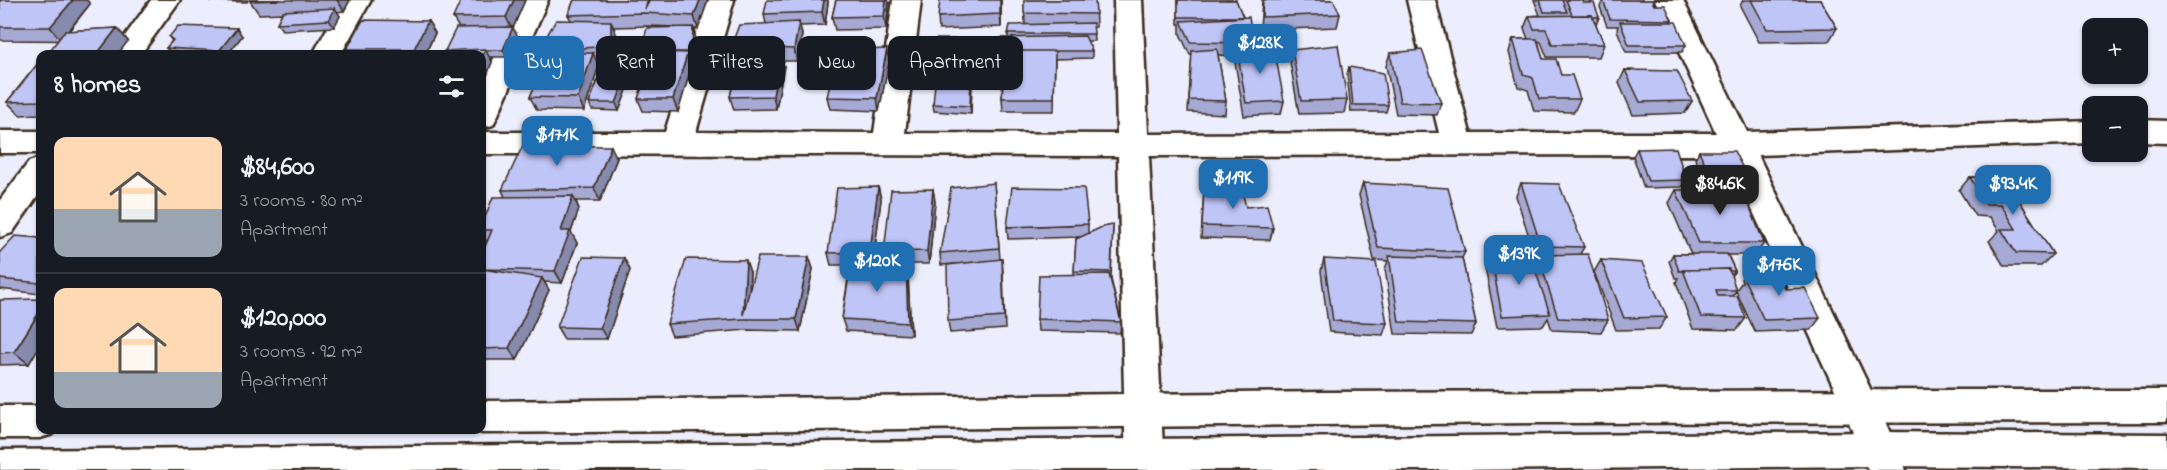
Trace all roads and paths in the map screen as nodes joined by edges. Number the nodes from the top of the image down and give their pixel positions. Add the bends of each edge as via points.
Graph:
1 (166, 0) edge
2 (357, 0) edge
3 (534, 0) edge
4 (720, 0) edge
5 (908, 0) edge
6 (1128, 0) edge
7 (1421, 0) edge
8 (1669, 0) edge
9 (129, 50) edge
10 (329, 50) edge
11 (486, 108) edge
12 (2148, 131) edge
13 (2082, 132) edge
14 (2167, 132) edge
15 (0, 142) edge
16 (36, 142) edge
17 (486, 143) edge
18 (677, 144) junction
19 (888, 144) junction
20 (1457, 144) junction
21 (1737, 144) junction
22 (1132, 145) junction
23 (36, 176) edge
24 (0, 225) edge
25 (1860, 405) junction
26 (2167, 406) edge
27 (1144, 410) junction
28 (486, 417) edge
29 (0, 422) edge
30 (36, 422) edge
31 (2167, 451) edge
32 (1882, 460) edge
33 (1145, 463) edge
34 (0, 467) edge
35 (332, 467) edge
36 (69, 468) edge

1 - 9 street
2 - 10 street
3 - 11 street
4 - 18 street
5 - 19 street
6 - 22 street
7 - 20 street
8 - 21 street
12 - 14 street
13 - 21 street
15 - 16 street
17 - 18 street
18 - 19 street
19 - 22 street
20 - 21 street
20 - 22 street
21 - 25 street
22 - 27 street
23 - 24 street
25 - 26 street
25 - 27 street
25 - 32 street
27 - 28 street
27 - 33 street
29 - 30 street
31 - 32 street
32 - 33 street
33 - 35 street
34 - 36 street
35 - 36 street

